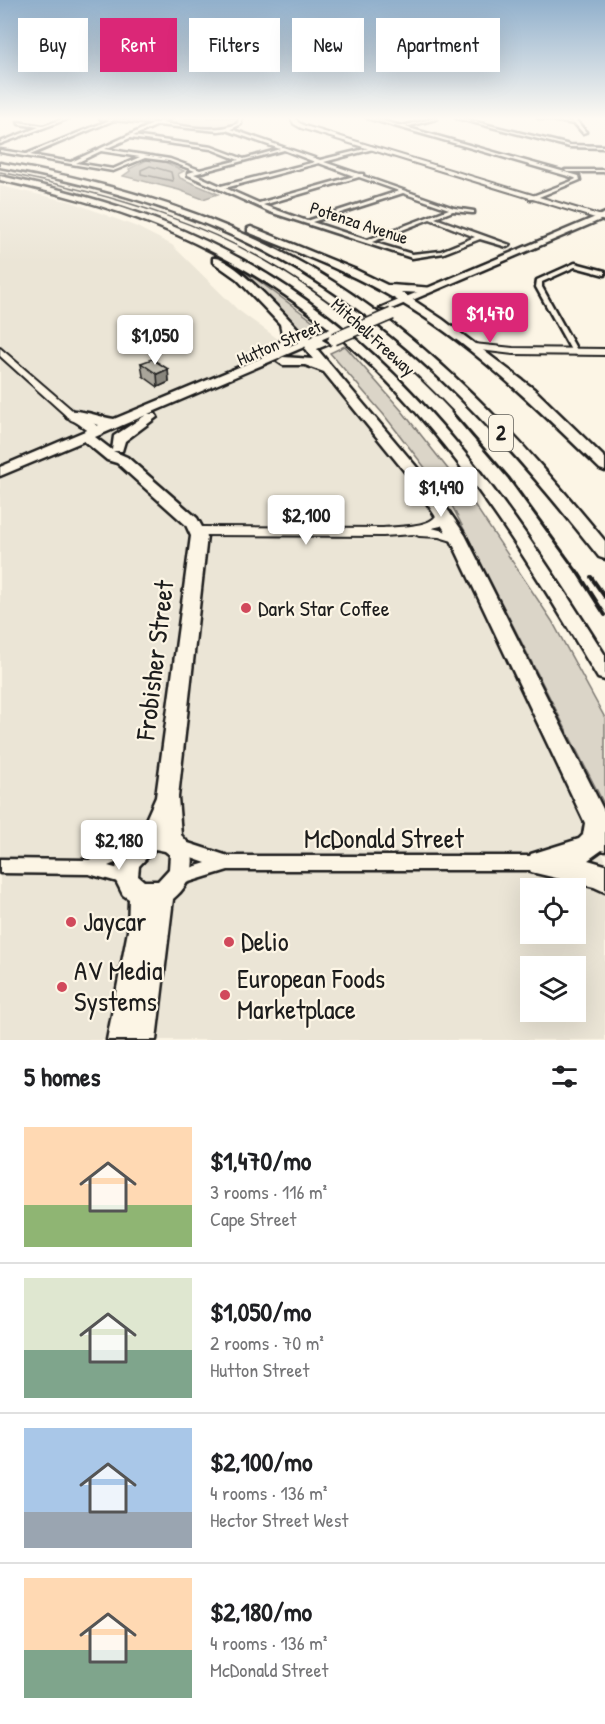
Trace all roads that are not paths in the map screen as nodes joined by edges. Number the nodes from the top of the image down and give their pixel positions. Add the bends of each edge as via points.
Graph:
1 (8, 167) edge
2 (93, 167) edge
3 (121, 167) edge
4 (187, 167) edge
5 (217, 167) edge
6 (301, 167) edge
7 (338, 167) edge
8 (432, 167) edge
9 (545, 167) edge
10 (198, 171) junction
11 (561, 171) junction
12 (605, 171) edge
13 (362, 175) junction
14 (0, 178) edge
15 (219, 188) junction
16 (406, 190) junction
17 (532, 198) junction
18 (149, 200) junction
19 (105, 205) junction
20 (259, 205) junction
21 (453, 209) junction
22 (472, 212) dead end
23 (431, 218) junction
24 (602, 219) edge
25 (308, 222) junction
26 (480, 237) junction
27 (369, 241) junction
28 (507, 245) dead end
29 (605, 273) edge
30 (373, 282) junction
31 (431, 292) junction
32 (402, 306) junction
33 (438, 321) junction
34 (285, 324) junction
35 (315, 343) junction
36 (474, 347) junction
37 (0, 351) edge
38 (513, 351) junction
39 (575, 352) junction
40 (605, 352) edge
41 (280, 358) junction
42 (493, 362) junction
43 (332, 373) junction
44 (73, 416) junction
45 (151, 417) junction
46 (117, 421) junction
47 (95, 436) junction
48 (120, 454) junction
49 (605, 466) edge
50 (0, 472) edge
51 (0, 482) edge
52 (444, 513) junction
53 (412, 530) junction
54 (198, 531) junction
55 (459, 539) junction
56 (605, 553) edge
57 (605, 672) edge
58 (601, 831) edge
59 (158, 843) junction
60 (228, 863) junction
61 (540, 863) junction
62 (0, 866) edge
63 (88, 867) junction
64 (605, 879) edge
65 (152, 885) junction
66 (120, 1040) edge
67 (143, 1040) edge

1 - 18 highway, Mitchell Freeway / 2
2 - 3 street via 113,170
4 - 10 street
5 - 10 street
6 - 15 street
7 - 13 street
8 - 17 street
9 - 11 street
10 - 15 street, Potenza Avenue via 191,176
11 - 12 street
11 - 17 street via 577,177 574,182
13 - 16 street
13 - 20 street
14 - 19 highway, Mitchell Freeway / 2
15 - 20 street, Potenza Avenue
16 - 21 street
16 - 25 street
17 - 24 street
18 - 30 highway via 243,227
18 - 56 highway, Mitchell Freeway / 2 via 211,223 288,260 384,324 494,424
19 - 34 highway via 218,260 241,277
19 - 57 highway, Mitchell Freeway / 2 via 176,230 249,267 313,309 373,359 416,404 492,498
20 - 25 street, Potenza Avenue
21 - 22 street
21 - 23 street
23 - 26 street, Potenza Avenue
23 - 27 street
24 - 31 main road, Hutton Street
25 - 27 street, Potenza Avenue
26 - 27 street, Potenza Avenue via 442,252 418,256
26 - 28 street, Potenza Avenue
29 - 39 street via 575,265 539,281
30 - 31 highway via 401,291
30 - 32 highway
31 - 32 main road, Hutton Street
31 - 33 highway via 428,309
32 - 33 highway
32 - 35 main road, Hutton Street, bridge
33 - 36 highway
34 - 35 highway
34 - 41 highway via 289,338
35 - 41 main road, Hutton Street
35 - 43 highway
36 - 38 street
36 - 42 highway
37 - 44 main road
38 - 39 street
38 - 42 street via 495,356
39 - 40 street
41 - 43 highway via 314,362
41 - 45 main road, Hutton Street
41 - 46 main road, Hutton Street
42 - 49 highway
43 - 52 highway
44 - 46 main road via 83,415 104,423
44 - 47 main road via 73,423
45 - 47 main road, Hutton Street
45 - 48 main road via 119,439
46 - 47 main road, Hutton Street
47 - 48 main road via 112,457
47 - 50 main road, Hutton Street
47 - 51 main road, Hutton Street
48 - 54 main road
52 - 53 street via 437,523
52 - 55 highway
53 - 54 street
53 - 55 street
54 - 59 main road, Frobisher Street via 199,548
55 - 58 highway
58 - 61 highway via 586,849
59 - 60 street, McDonald Street
59 - 63 street
59 - 65 main road, Frobisher Street via 128,861
59 - 65 main road, Frobisher Street via 183,861
60 - 61 street, McDonald Street
60 - 65 street, McDonald Street
61 - 64 highway
62 - 63 street
63 - 65 street
65 - 66 main road, Frobisher Street
65 - 67 main road, Frobisher Street

